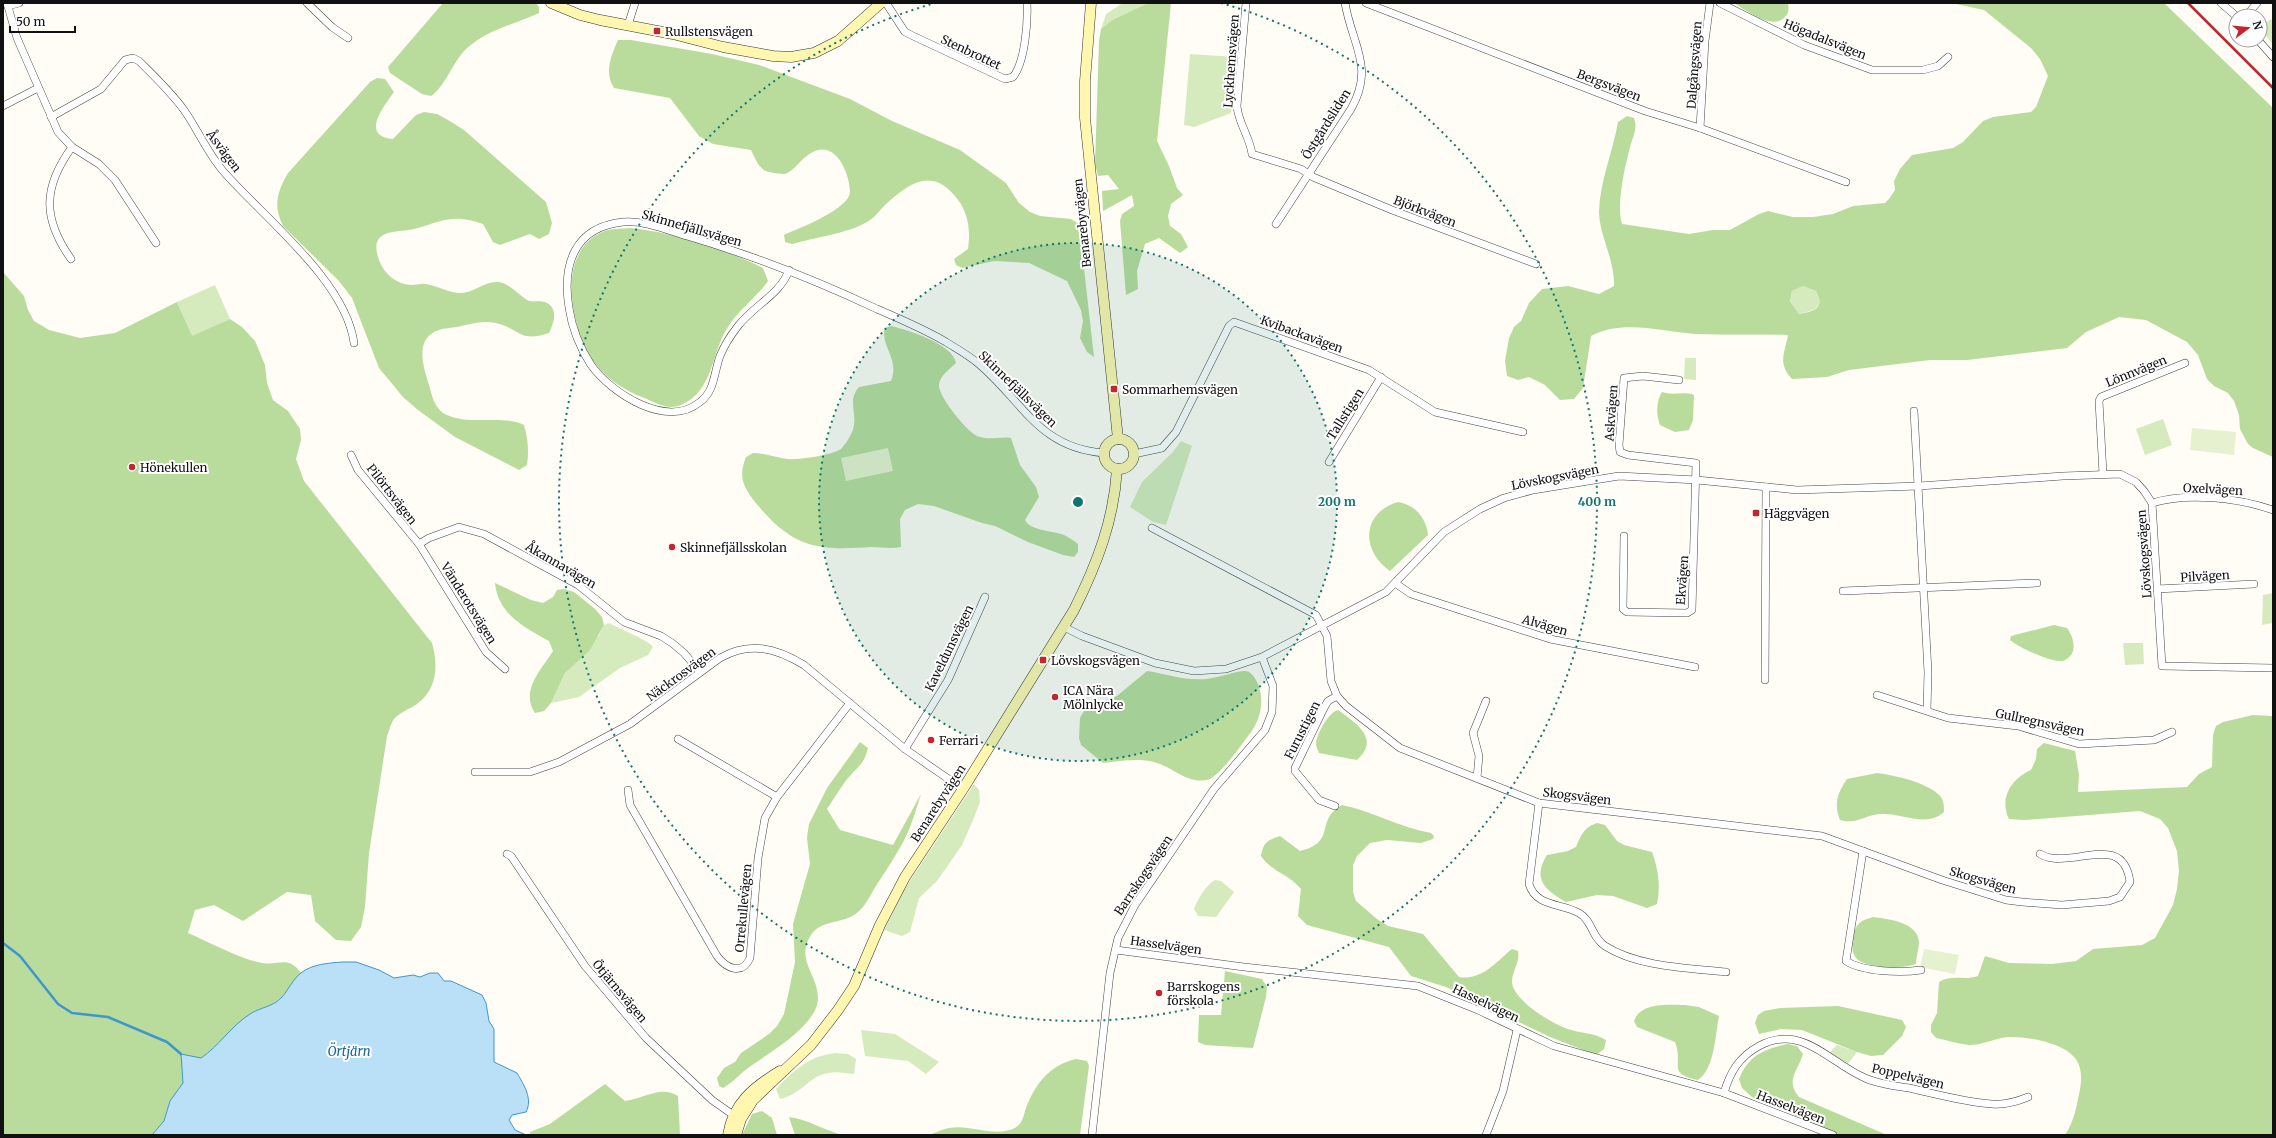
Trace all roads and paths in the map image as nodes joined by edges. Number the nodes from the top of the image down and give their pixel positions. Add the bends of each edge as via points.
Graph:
1 (19, 3) edge
2 (307, 3) edge
3 (551, 3) edge
4 (635, 3) edge
5 (881, 3) edge
6 (886, 3) edge
7 (1027, 3) edge
8 (1091, 3) edge
9 (1246, 3) edge
10 (1345, 3) edge
11 (1366, 3) edge
12 (1710, 3) edge
13 (1720, 3) edge
14 (8, 5) edge
15 (628, 25) junction
16 (348, 38) dead end
17 (2265, 48) edge
18 (1948, 57) dead end
19 (2273, 57) edge
20 (38, 88) junction
21 (3, 106) edge
22 (51, 117) junction
23 (1700, 128) junction
24 (72, 148) junction
25 (1308, 173) junction
26 (1846, 182) dead end
27 (1276, 224) dead end
28 (156, 243) dead end
29 (71, 259) dead end
30 (1536, 264) dead end
31 (789, 270) junction
32 (354, 344) dead end
33 (2185, 363) dead end
34 (1381, 377) junction
35 (1679, 380) dead end
36 (1914, 411) dead end
37 (1523, 432) dead end
38 (1118, 439) junction
39 (1104, 453) junction
40 (1134, 454) junction
41 (351, 455) dead end
42 (1328, 462) dead end
43 (1117, 469) junction
44 (2103, 474) junction
45 (1697, 480) junction
46 (1919, 486) junction
47 (1766, 487) junction
48 (2152, 503) junction
49 (2273, 510) edge
50 (1152, 528) dead end
51 (1624, 536) dead end
52 (419, 544) junction
53 (1395, 583) junction
54 (2037, 583) dead end
55 (2254, 584) dead end
56 (1923, 589) junction
57 (2157, 589) junction
58 (1843, 591) dead end
59 (985, 597) dead end
60 (1323, 626) junction
61 (1064, 627) junction
62 (1262, 656) junction
63 (1695, 667) dead end
64 (2273, 668) edge
65 (505, 669) dead end
66 (700, 672) junction
67 (1765, 680) dead end
68 (1876, 695) dead end
69 (1337, 696) junction
70 (1486, 701) dead end
71 (850, 703) junction
72 (1927, 710) junction
73 (2172, 732) dead end
74 (678, 739) dead end
75 (905, 748) junction
76 (475, 772) dead end
77 (1477, 778) junction
78 (963, 789) junction
79 (628, 790) dead end
80 (777, 797) junction
81 (1539, 803) junction
82 (1335, 806) dead end
83 (1863, 851) junction
84 (507, 854) dead end
85 (2040, 854) dead end
86 (1116, 950) junction
87 (1921, 970) dead end
88 (1726, 972) dead end
89 (1517, 1030) junction
90 (1724, 1093) junction
91 (2028, 1097) dead end
92 (737, 1117) junction
93 (728, 1135) edge
94 (736, 1135) edge
95 (1092, 1135) edge
96 (1486, 1135) edge
97 (1833, 1135) edge

1 - 14 street
2 - 16 street via 332,27
3 - 15 street via 580,15
4 - 15 street
5 - 15 street via 838,41 814,53 791,57 723,47
6 - 7 street, Stenbrottet via 911,36 1005,79 1013,77 1017,68 1027,31
8 - 38 street, Benarebyvägen via 1085,81 1086,124
9 - 25 street, Lyckhemsvägen via 1237,106 1252,147 1252,154
10 - 25 street, Östgårdsliden via 1360,55 1363,80 1354,104
11 - 23 street, Bergsvägen via 1645,111
12 - 23 street, Dalgångsvägen
13 - 18 street, Högadalsvägen via 1804,45 1872,70 1923,70 1938,66
14 - 20 street via 17,38
17 - 19 street
20 - 21 street
20 - 22 street
22 - 24 street via 58,132
22 - 32 street, Åsvägen via 101,89 125,60 133,58 139,61 185,111 224,172 319,272 343,312
23 - 26 street, Bergsvägen
24 - 28 street via 99,164 115,180
24 - 29 street via 50,187 53,227
25 - 27 street, Östgårdsliden
25 - 30 street, Björkvägen via 1392,210
31 - 31 street, Skinnefjällsvägen via 658,227 626,222 612,224 604,226 586,238 573,252 568,272 569,310 582,349 591,364 613,388 660,411 681,412 690,409 706,397 713,384 720,356 731,335 749,314 779,289
31 - 39 street, Skinnefjällsvägen via 946,342 978,363 1048,435 1078,450
33 - 44 street, Lönnvägen via 2101,397 2099,401
34 - 37 street, Kvibackavägen via 1435,412
34 - 40 street, Kvibackavägen via 1232,322 1176,432 1162,448
34 - 42 street, Tallstigen
35 - 45 street, Askvägen via 1643,376 1624,378 1620,452 1696,463
36 - 46 street
38 - 39 street via 1109,444
38 - 40 street via 1129,443
39 - 43 street via 1106,462
40 - 43 street via 1130,464
41 - 52 street, Pilörtsvägen via 358,470
43 - 61 street, Benarebyvägen via 1114,505 1105,537 1087,583
44 - 46 street, Lövskogsvägen
44 - 48 street, Lövskogsvägen via 2120,474 2130,478
45 - 47 street, Lövskogsvägen
45 - 51 street, Ekvägen via 1694,606 1690,612 1627,612 1623,609
45 - 53 street, Lövskogsvägen via 1618,476 1504,498 1480,509 1444,532
46 - 47 street, Lövskogsvägen via 1797,490
46 - 56 street
47 - 67 street
48 - 49 street, Oxelvägen via 2167,498 2185,497 2248,501
48 - 57 street, Lövskogsvägen
50 - 60 street via 1313,612
52 - 65 street, Vänderotsvägen via 486,652
52 - 66 street, Åkannavägen via 459,527 484,534 578,585 624,622 661,636 672,643
53 - 60 street, Lövskogsvägen via 1386,592
53 - 63 street, Alvägen via 1411,594 1550,639
54 - 56 street
55 - 57 street, Pilvägen
56 - 58 street
56 - 72 street via 1928,672
57 - 64 street, Lövskogsvägen via 2162,666
59 - 75 street, Kaveldunsvägen via 948,680
60 - 62 street, Lövskogsvägen
60 - 69 street, Skogsvägen via 1327,636 1329,672
61 - 62 street, Lövskogsvägen via 1155,663 1194,671 1226,669
61 - 78 street, Benarebyvägen
62 - 86 street, Barrskogsvägen via 1273,686 1272,712 1265,730 1214,789 1147,887 1121,928
66 - 71 street, Näckrosvägen via 736,650 749,647 769,648 804,665
66 - 76 street, Näckrosvägen via 698,676 630,724 559,762 530,772
68 - 72 street, Gullregnsvägen
69 - 77 street, Skogsvägen via 1400,748
69 - 82 street, Furustigen via 1328,701 1295,768 1319,800
70 - 77 street via 1473,733 1479,756
71 - 75 street, Näckrosvägen
71 - 80 street, Orrekullevägen
72 - 73 street, Gullregnsvägen via 1948,718 2018,726 2079,744 2154,740
74 - 80 street
75 - 78 street, Näckrosvägen
77 - 81 street, Skogsvägen
78 - 92 street, Benarebyvägen via 897,891 846,999 822,1033 800,1057 755,1086 742,1101
79 - 80 street, Orrekullevägen via 630,805 716,956 723,964 734,969 741,969 747,965 750,958 761,834 765,818
81 - 83 street, Skogsvägen via 1811,833
81 - 88 street via 1529,884 1534,896 1584,916 1603,945 1623,954 1666,964
83 - 85 street, Skogsvägen via 1942,880 2006,900 2022,902 2062,905 2109,902 2120,897 2130,882 2123,862 2110,855 2053,859
83 - 87 street via 1846,961 1859,966 1900,972
84 - 92 street, Ötjärnsvägen via 511,856 585,966 646,1038 712,1100
86 - 89 street, Hasselvägen via 1291,973 1418,986 1478,1010
86 - 95 street, Barrskogsvägen via 1110,973
89 - 90 street, Hasselvägen via 1554,1046
89 - 96 street via 1503,1091
90 - 91 street, Poppelvägen via 1728,1080 1741,1058 1763,1044 1787,1038 1808,1044 1867,1079 1993,1104
90 - 97 street, Hasselvägen
92 - 93 street, Benarebyvägen
92 - 94 street, Benarebyvägen

